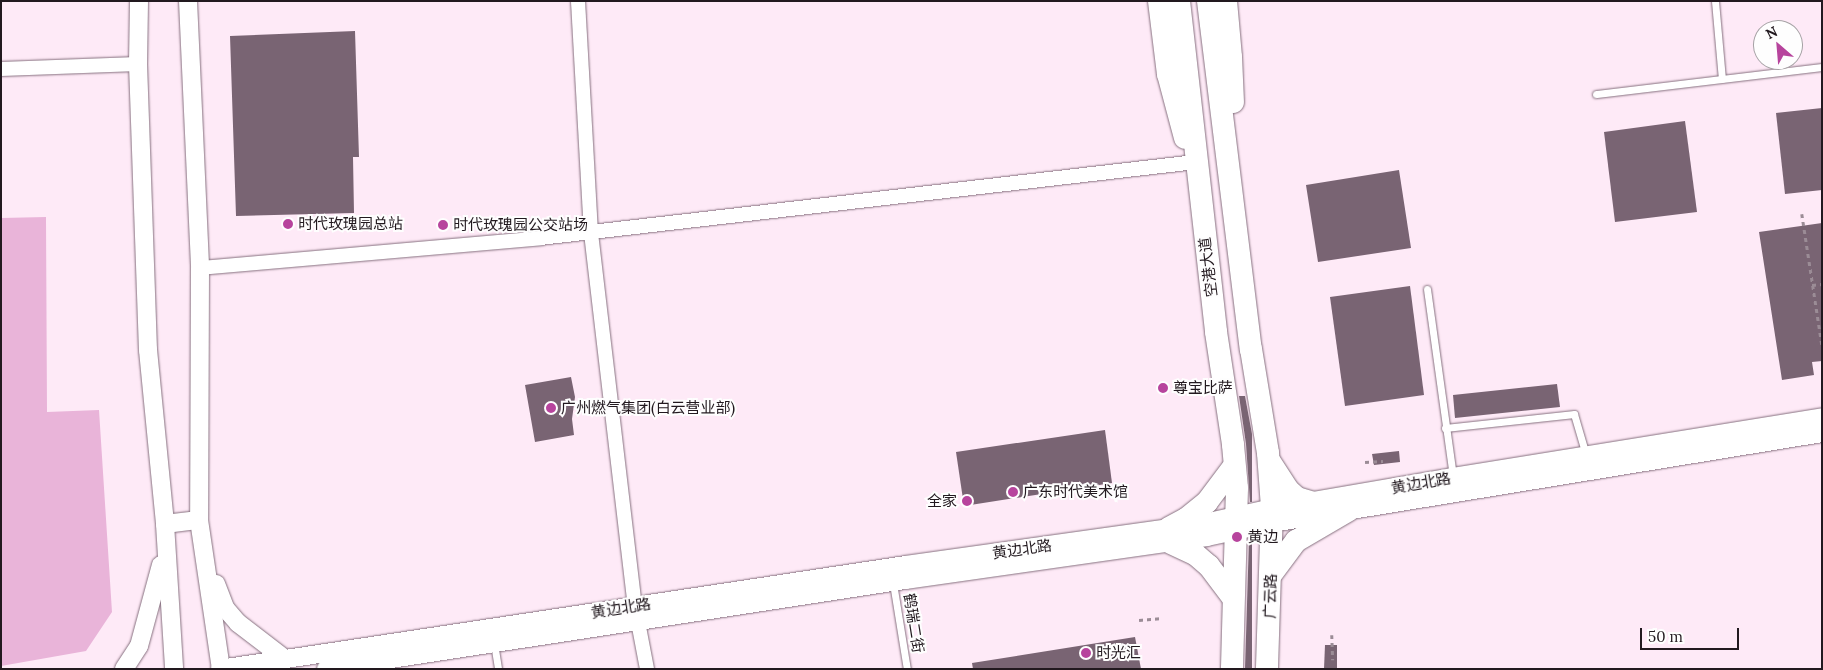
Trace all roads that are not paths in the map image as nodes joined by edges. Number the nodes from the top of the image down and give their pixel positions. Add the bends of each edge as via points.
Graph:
1 (139, 1) edge
2 (188, 1) edge
3 (578, 1) edge
4 (1160, 1) edge
5 (1180, 1) edge
6 (1208, 1) edge
7 (1226, 1) edge
8 (1715, 1) edge
9 (138, 64) junction
10 (1822, 67) edge
11 (1, 69) edge
12 (1722, 79) junction
13 (1596, 94) dead end
14 (1227, 158) junction
15 (1196, 162) junction
16 (591, 233) junction
17 (200, 268) junction
18 (1427, 289) dead end
19 (1256, 383) junction
20 (1223, 384) junction
21 (1822, 417) edge
22 (1445, 428) junction
23 (1822, 433) edge
24 (1587, 455) junction
25 (1269, 459) junction
26 (1234, 466) junction
27 (1453, 477) junction
28 (1310, 502) junction
29 (1349, 510) junction
30 (1272, 516) junction
31 (199, 520) junction
32 (164, 524) junction
33 (1235, 524) junction
34 (1170, 535) junction
35 (165, 550) junction
36 (204, 550) junction
37 (1270, 576) junction
38 (893, 582) junction
39 (739, 598) junction
40 (1233, 598) junction
41 (636, 614) junction
42 (493, 636) junction
43 (394, 657) edge
44 (1232, 658) edge
45 (284, 659) junction
46 (1268, 659) edge
47 (124, 669) edge
48 (174, 669) edge
49 (220, 669) edge
50 (326, 669) edge
51 (498, 669) edge
52 (647, 669) edge
53 (907, 669) edge

1 - 9 street
2 - 17 street
3 - 16 street
4 - 15 main road via 1174,103
5 - 15 main road, 空港大道
6 - 14 main road
7 - 14 main road via 1233,99
8 - 12 lane
9 - 11 street
9 - 32 street via 148,350
10 - 12 lane
12 - 13 lane
14 - 19 main road
15 - 16 street
15 - 20 main road, 空港大道
16 - 17 street
16 - 41 street
17 - 31 street
18 - 22 lane
19 - 20 main road
19 - 25 main road
20 - 26 main road, 空港大道
21 - 24 street, 黄边北路
22 - 24 lane via 1574,414
22 - 27 lane
23 - 29 street, 黄边北路
24 - 27 street, 黄边北路
25 - 28 main road via 1288,490
25 - 30 main road
26 - 33 main road, 空港大道
26 - 34 main road via 1207,502
27 - 28 street, 黄边北路
28 - 30 street, 黄边北路
29 - 30 street, 黄边北路
29 - 37 main road via 1296,541
30 - 33 street, 黄边北路
30 - 37 main road, 广云路
31 - 32 street
31 - 36 street
32 - 35 street
33 - 34 street, 黄边北路
33 - 40 main road
34 - 38 street, 黄边北路
34 - 39 street, 黄边北路
34 - 40 main road via 1210,566
35 - 47 street via 139,646
35 - 48 street
36 - 45 street via 225,608 249,633
36 - 49 street
37 - 46 main road, 广云路
38 - 39 street, 黄边北路
38 - 53 lane, 鹤瑞二街
39 - 41 street, 黄边北路
40 - 44 main road
41 - 42 street, 黄边北路
41 - 52 street
42 - 43 street, 黄边北路
42 - 51 lane
43 - 45 street, 黄边北路
43 - 50 street, 黄边北路
44 - 46 main road
45 - 49 street, 黄边北路

